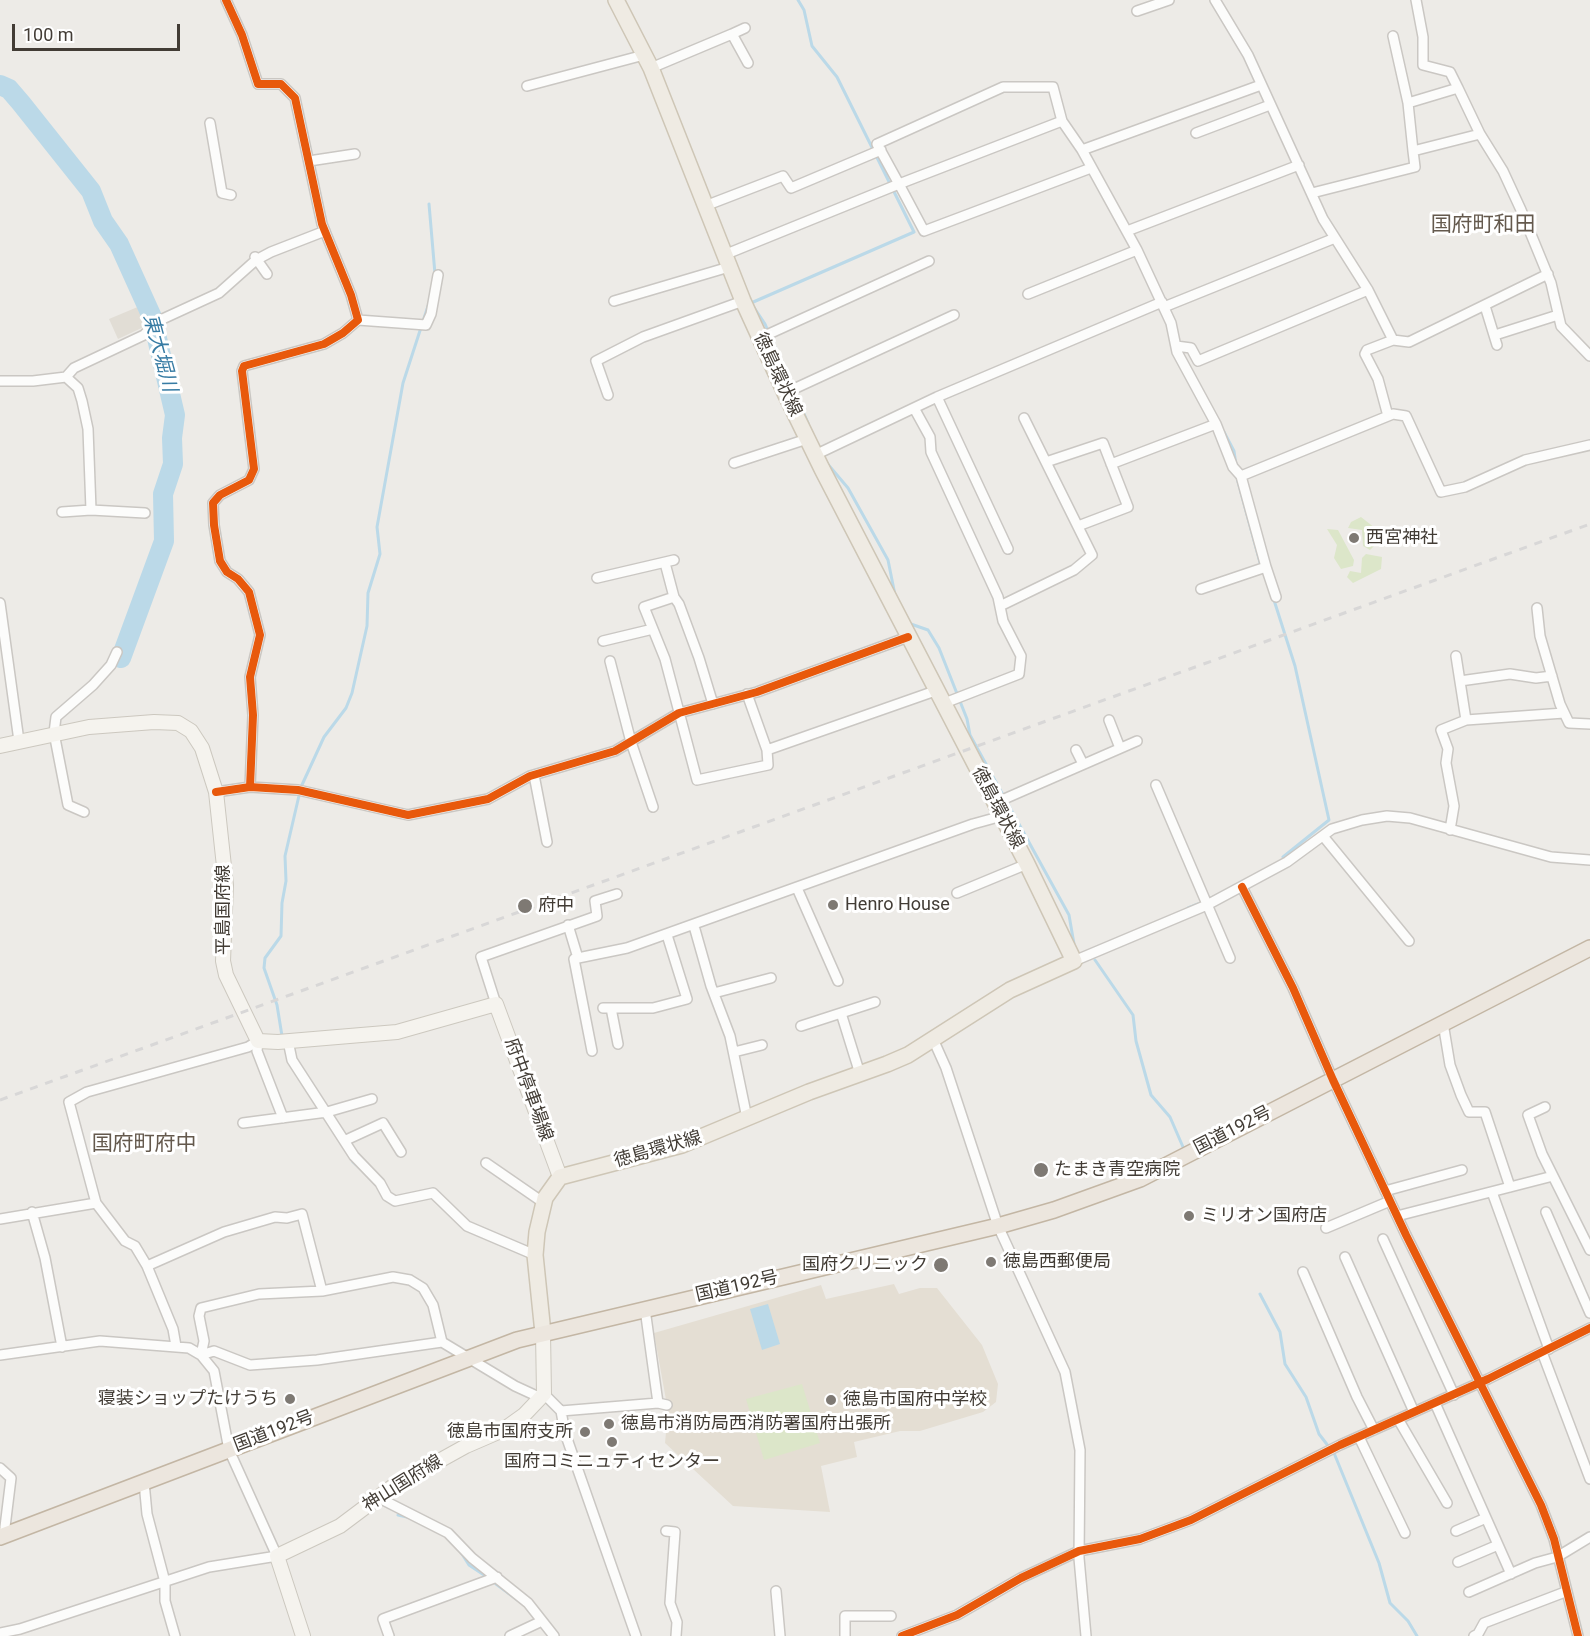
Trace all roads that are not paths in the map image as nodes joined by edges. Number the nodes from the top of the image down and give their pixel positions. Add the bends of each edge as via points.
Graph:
1 (225, 0) edge
2 (616, 0) edge
3 (1169, 0) edge
4 (1215, 0) edge
5 (1416, 0) edge
6 (1142, 6) edge
7 (745, 28) dead end
8 (732, 34) junction
9 (1393, 36) dead end
10 (647, 61) junction
11 (748, 63) dead end
12 (1261, 85) junction
13 (527, 86) dead end
14 (1458, 88) junction
15 (1408, 103) junction
16 (1270, 105) junction
17 (1062, 121) junction
18 (210, 123) dead end
19 (1196, 133) dead end
20 (1480, 134) junction
21 (1082, 150) junction
22 (1413, 151) junction
23 (877, 152) junction
24 (355, 154) dead end
25 (309, 161) junction
26 (1299, 165) junction
27 (1091, 168) junction
28 (895, 186) junction
29 (1312, 193) junction
30 (231, 195) dead end
31 (705, 206) junction
32 (325, 231) junction
33 (1127, 231) junction
34 (1335, 238) junction
35 (1137, 250) junction
36 (255, 259) junction
37 (727, 261) junction
38 (929, 261) dead end
39 (267, 274) dead end
40 (1548, 274) junction
41 (438, 275) dead end
42 (1368, 290) junction
43 (1028, 294) dead end
44 (614, 301) dead end
45 (743, 301) junction
46 (1163, 305) junction
47 (1485, 306) junction
48 (954, 315) dead end
49 (1558, 315) junction
50 (358, 320) junction
51 (767, 335) junction
52 (1495, 335) junction
53 (1393, 340) junction
54 (1497, 345) dead end
55 (1176, 346) junction
56 (1590, 356) edge
57 (66, 377) junction
58 (0, 381) edge
59 (791, 390) junction
60 (608, 395) dead end
61 (937, 397) junction
62 (914, 408) junction
63 (1388, 416) junction
64 (1024, 418) dead end
65 (1216, 424) junction
66 (807, 439) junction
67 (1590, 445) edge
68 (819, 454) junction
69 (1046, 462) junction
70 (734, 463) dead end
71 (1111, 464) junction
72 (1238, 473) junction
73 (91, 510) junction
74 (62, 512) dead end
75 (145, 513) dead end
76 (1078, 526) junction
77 (1008, 549) dead end
78 (1263, 568) junction
79 (608, 575) junction
80 (597, 578) dead end
81 (611, 585) dead end
82 (1201, 589) dead end
83 (674, 597) junction
84 (1276, 597) dead end
85 (0, 603) edge
86 (1000, 606) junction
87 (1537, 608) dead end
88 (652, 628) junction
89 (908, 637) junction
90 (603, 641) dead end
91 (117, 652) dead end
92 (1456, 656) dead end
93 (610, 661) dead end
94 (1552, 676) junction
95 (1460, 681) junction
96 (747, 694) junction
97 (939, 697) junction
98 (713, 704) junction
99 (679, 713) junction
100 (1564, 713) junction
101 (1109, 720) dead end
102 (1467, 720) junction
103 (1590, 724) edge
104 (54, 733) junction
105 (19, 741) junction
106 (1137, 741) dead end
107 (631, 742) junction
108 (0, 746) edge
109 (1120, 748) junction
110 (767, 750) junction
111 (1076, 750) dead end
112 (1083, 764) junction
113 (534, 775) junction
114 (1156, 785) dead end
115 (250, 787) junction
116 (216, 792) junction
117 (1001, 804) junction
118 (653, 807) dead end
119 (84, 812) dead end
120 (1450, 830) junction
121 (1323, 836) junction
122 (547, 842) dead end
123 (1590, 860) edge
124 (1027, 864) junction
125 (1242, 887) junction
126 (797, 888) junction
127 (957, 893) dead end
128 (617, 894) dead end
129 (1207, 906) junction
130 (568, 925) junction
131 (694, 926) junction
132 (667, 935) junction
133 (1409, 941) dead end
134 (1590, 948) edge
135 (1230, 958) dead end
136 (574, 959) dead end
137 (1074, 961) junction
138 (771, 978) dead end
139 (838, 981) dead end
140 (714, 993) junction
141 (875, 1002) dead end
142 (496, 1004) junction
143 (841, 1013) junction
144 (1443, 1023) junction
145 (801, 1026) dead end
146 (619, 1037) dead end
147 (933, 1039) junction
148 (258, 1041) junction
149 (288, 1041) junction
150 (762, 1046) dead end
151 (592, 1051) dead end
152 (734, 1052) junction
153 (860, 1074) junction
154 (1333, 1080) junction
155 (372, 1100) dead end
156 (1545, 1107) dead end
157 (327, 1112) junction
158 (284, 1118) junction
159 (747, 1118) junction
160 (243, 1123) dead end
161 (346, 1140) junction
162 (401, 1152) dead end
163 (486, 1163) dead end
164 (1462, 1170) dead end
165 (1553, 1176) junction
166 (560, 1177) junction
167 (1510, 1187) junction
168 (1492, 1192) junction
169 (1388, 1196) junction
170 (96, 1203) junction
171 (544, 1203) junction
172 (32, 1212) junction
173 (1546, 1212) dead end
174 (1397, 1216) junction
175 (0, 1219) edge
176 (998, 1226) junction
177 (1326, 1228) dead end
178 (1383, 1239) dead end
179 (1590, 1250) edge
180 (535, 1255) junction
181 (1345, 1257) dead end
182 (147, 1266) junction
183 (1303, 1272) dead end
184 (322, 1291) junction
185 (645, 1309) junction
186 (1590, 1313) edge
187 (1590, 1328) edge
188 (543, 1333) junction
189 (442, 1342) junction
190 (176, 1346) junction
191 (62, 1347) junction
192 (1546, 1350) junction
193 (0, 1355) edge
194 (201, 1355) junction
195 (470, 1359) junction
196 (1481, 1382) junction
197 (1454, 1395) junction
198 (542, 1396) junction
199 (1435, 1403) junction
200 (561, 1411) junction
201 (1414, 1412) junction
202 (1398, 1419) junction
203 (1374, 1430) junction
204 (1359, 1437) junction
205 (229, 1450) junction
206 (1586, 1458) edge
207 (0, 1468) edge
208 (1590, 1479) edge
209 (144, 1482) junction
210 (377, 1497) junction
211 (1447, 1503) dead end
212 (1486, 1518) junction
213 (666, 1531) dead end
214 (1456, 1531) dead end
215 (1405, 1533) dead end
216 (2, 1536) edge
217 (1590, 1538) edge
218 (1498, 1545) junction
219 (1079, 1551) junction
220 (277, 1556) junction
221 (1557, 1557) junction
222 (1458, 1562) dead end
223 (1511, 1574) junction
224 (497, 1577) junction
225 (165, 1582) junction
226 (776, 1591) dead end
227 (1469, 1592) dead end
228 (1565, 1592) junction
229 (891, 1616) dead end
230 (542, 1621) junction
231 (0, 1633) edge
232 (907, 1635) edge
233 (175, 1636) edge
234 (303, 1636) edge
235 (389, 1636) edge
236 (510, 1636) edge
237 (554, 1636) edge
238 (636, 1636) edge
239 (676, 1636) edge
240 (780, 1636) edge
241 (845, 1636) edge
242 (1086, 1636) edge
243 (1474, 1636) edge
244 (1578, 1636) edge

1 - 25 street via 242,35 258,84 281,84 295,98
2 - 10 main road, 徳島環状線
3 - 6 street
4 - 12 street
5 - 14 street via 1423,65 1450,72
7 - 8 street
8 - 10 street
8 - 11 street
9 - 15 street
10 - 13 street
10 - 31 main road, 徳島環状線
12 - 16 street
12 - 21 street
14 - 15 street
14 - 20 street
15 - 22 street
16 - 19 street
16 - 26 street
17 - 21 street
17 - 23 street via 1053,87 1003,87 877,144
17 - 28 street
18 - 30 street via 222,193
20 - 22 street
20 - 40 street via 1503,171
21 - 27 street
22 - 29 street via 1415,167
23 - 28 street
23 - 31 street via 791,188 783,176
24 - 25 street
25 - 32 street via 311,188
26 - 29 street
26 - 33 street
27 - 28 street via 924,231
27 - 33 street
28 - 37 street
29 - 34 street
31 - 37 main road, 徳島環状線
32 - 36 street via 303,241 285,243
32 - 50 street
33 - 35 street
34 - 42 street
34 - 46 street
35 - 43 street
35 - 46 street
36 - 39 street
36 - 57 street via 219,293 154,324 144,335 74,368
37 - 44 street
37 - 45 main road, 徳島環状線
38 - 51 street
40 - 47 street
40 - 49 street
41 - 50 street via 426,325
42 - 53 street
42 - 55 street via 1198,362 1191,348
45 - 51 main road, 徳島環状線
45 - 60 street via 643,337 596,361
46 - 55 street
46 - 61 street
47 - 52 street
47 - 53 street via 1409,342
48 - 59 street
49 - 52 street
49 - 56 street via 1561,326
50 - 115 street via 324,344 244,366 242,371 254,469 249,480 213,503 220,561 249,592 260,635 250,676 254,716
51 - 59 main road, 徳島環状線
52 - 54 street
53 - 63 street via 1365,354 1378,379
55 - 65 street
57 - 58 street
57 - 73 street via 78,388 82,401
59 - 66 main road, 徳島環状線
61 - 62 street
61 - 77 street
62 - 68 street
62 - 86 street via 930,437 932,452
63 - 67 street via 1406,416 1442,492 1465,487 1526,460
63 - 72 street
64 - 69 street
65 - 71 street
65 - 72 street
66 - 68 main road, 徳島環状線
66 - 70 street
68 - 89 main road, 徳島環状線
69 - 71 street via 1103,443
69 - 76 street
71 - 76 street via 1128,507
72 - 78 street
73 - 74 street
73 - 75 street
76 - 86 street via 1092,555 1074,570
78 - 82 street
78 - 84 street
79 - 80 street
79 - 81 street
79 - 83 street via 670,562
83 - 88 street via 644,607
83 - 98 street
85 - 105 street
86 - 97 street via 1003,621 1021,656 1019,674 960,698
87 - 94 street via 1540,636
88 - 90 street
88 - 99 street via 665,659
89 - 96 street
89 - 97 main road, 徳島環状線
91 - 104 street via 93,685 56,717
92 - 95 street
93 - 107 street
94 - 95 street via 1510,674
94 - 100 street
95 - 102 street
96 - 98 street
96 - 110 street
97 - 110 street
97 - 117 main road, 徳島環状線
98 - 99 street
99 - 107 street
99 - 110 street via 697,780 768,765
100 - 102 street
100 - 103 street via 1569,723
101 - 109 street
102 - 120 street via 1441,730 1448,749 1446,763 1454,806
104 - 105 main road, 平島国府線
104 - 116 main road, 平島国府線 via 89,727 178,723 198,739
104 - 119 street via 68,805
105 - 108 main road, 平島国府線
106 - 109 street
107 - 113 street via 615,751
107 - 118 street
109 - 112 street
111 - 112 street
112 - 117 street via 1046,775
113 - 115 street via 488,799 408,815 300,790
113 - 122 street
114 - 129 street
115 - 116 street
116 - 148 main road, 平島国府線 via 226,885 223,961
117 - 124 main road, 徳島環状線
117 - 126 street via 974,824
120 - 121 street via 1410,818 1387,816 1343,825
120 - 123 street via 1551,857
121 - 125 street
121 - 133 street
124 - 127 street
124 - 137 main road, 徳島環状線
125 - 129 street
125 - 154 street via 1293,988
126 - 131 street
126 - 139 street
128 - 130 street via 595,901 597,916
129 - 135 street
129 - 137 street
130 - 132 street via 578,958
130 - 142 street via 481,957
131 - 132 street
131 - 140 street
132 - 146 street via 687,999 653,1008 607,1008
134 - 144 highway, 国道192号
136 - 151 street
137 - 147 main road, 徳島環状線 via 1010,990
138 - 140 street
140 - 152 street
141 - 143 street
142 - 149 main road via 397,1032
142 - 166 main road, 府中停車場線
143 - 145 street
143 - 153 street
144 - 154 highway, 国道192号
144 - 167 street via 1450,1065 1461,1095 1469,1112 1485,1112
147 - 153 main road, 徳島環状線 via 908,1055
147 - 176 street
148 - 149 main road
148 - 158 street via 257,1051
148 - 170 street via 87,1092 69,1102
149 - 157 street via 292,1060
150 - 152 street
152 - 159 street
153 - 159 main road, 徳島環状線
154 - 169 street
154 - 176 highway, 国道192号 via 1140,1179
155 - 157 street
156 - 165 street via 1528,1115
157 - 158 street
157 - 161 street
158 - 160 street
159 - 166 main road, 徳島環状線 via 682,1145
161 - 162 street via 383,1123
161 - 180 street via 354,1156 395,1201 434,1193 467,1226
163 - 171 street
164 - 169 street
165 - 167 street
165 - 179 street
166 - 171 main road
167 - 168 street
168 - 174 street
168 - 192 street
169 - 174 street
169 - 177 street
170 - 172 street
170 - 182 street via 125,1241 135,1246
171 - 180 main road
172 - 175 street
172 - 191 street
173 - 186 street
174 - 196 street
176 - 185 highway, 国道192号
176 - 219 street via 1069,1389 1080,1450
178 - 197 street
180 - 188 main road
181 - 201 street
182 - 184 street via 224,1232 275,1216 302,1214
182 - 190 street
183 - 203 street
184 - 189 street via 393,1277 410,1280 423,1288 433,1305
184 - 194 street via 259,1294 201,1308
185 - 188 highway, 国道192号
185 - 200 street via 663,1404
187 - 192 street
188 - 195 highway, 国道192号
188 - 198 main road
189 - 194 street via 250,1365 214,1352
189 - 195 street
190 - 191 street via 100,1341
190 - 194 street via 189,1347
191 - 193 street
192 - 196 street
192 - 206 street
194 - 205 street via 214,1371
195 - 198 street
195 - 205 highway, 国道192号
196 - 197 street
196 - 221 street via 1540,1505
197 - 199 street
198 - 200 street
198 - 210 main road, 神山国府線 via 525,1415 503,1430 466,1446
199 - 201 street
199 - 212 street
200 - 238 street
201 - 202 street
202 - 203 street
202 - 211 street
203 - 204 street
204 - 215 street
204 - 219 street via 1191,1520 1140,1539
205 - 209 highway, 国道192号
205 - 220 street
206 - 208 street
207 - 216 street via 11,1478
209 - 216 highway, 国道192号
209 - 225 street via 152,1539
210 - 220 main road, 神山国府線 via 340,1526
210 - 224 street via 448,1533
212 - 214 street
212 - 218 street
213 - 239 street via 675,1532 670,1603 677,1622
217 - 221 street
218 - 222 street
218 - 223 street
219 - 232 street via 957,1614
219 - 242 street
220 - 225 street via 209,1567
220 - 234 main road
221 - 223 street
221 - 228 street
223 - 227 street
224 - 230 street via 528,1603
224 - 235 street via 383,1619
225 - 231 street
225 - 233 street via 165,1601
226 - 240 street
228 - 243 street via 1484,1623
228 - 244 street
229 - 241 street via 845,1616
230 - 236 street
230 - 237 street

